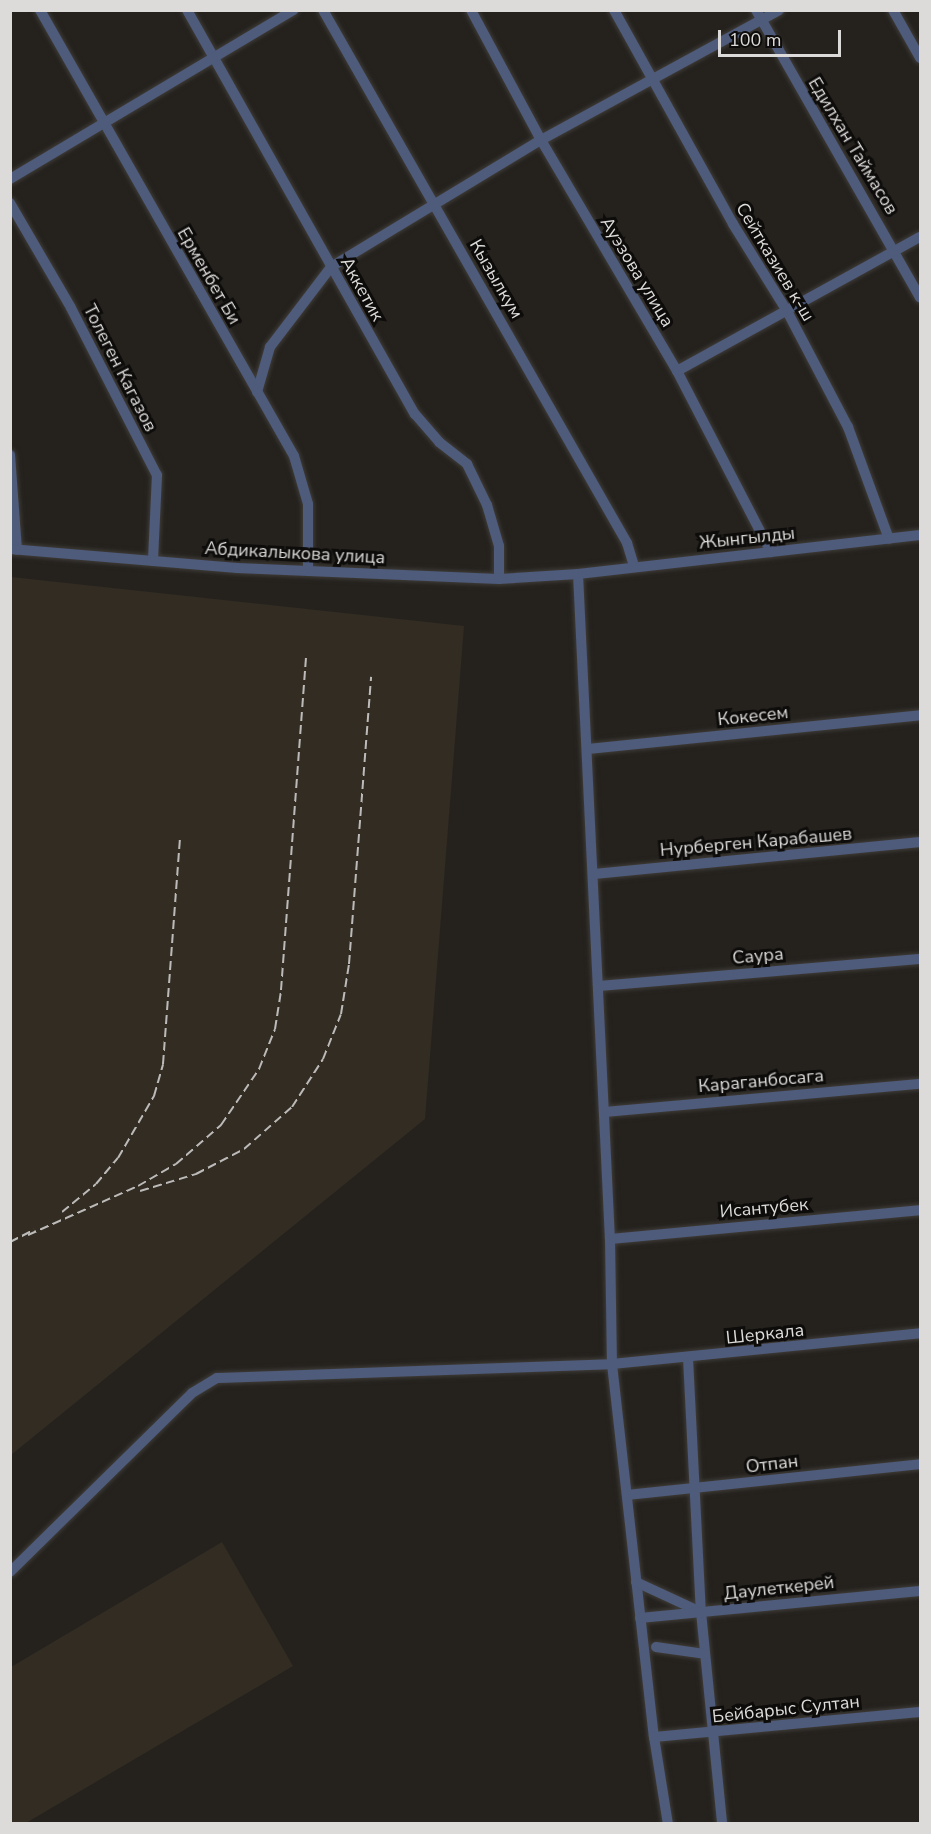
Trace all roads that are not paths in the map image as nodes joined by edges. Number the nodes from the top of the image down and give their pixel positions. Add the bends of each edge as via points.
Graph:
1 (40, 10) edge
2 (187, 10) edge
3 (293, 10) edge
4 (323, 10) edge
5 (471, 10) edge
6 (614, 10) edge
7 (779, 10) edge
8 (893, 10) edge
9 (759, 15) edge
10 (214, 57) junction
11 (921, 58) edge
12 (652, 80) junction
13 (105, 123) junction
14 (541, 140) junction
15 (10, 179) edge
16 (434, 202) junction
17 (10, 203) edge
18 (921, 237) edge
19 (896, 250) junction
20 (331, 267) junction
21 (921, 298) edge
22 (787, 311) junction
23 (677, 371) junction
24 (257, 392) junction
25 (10, 455) edge
26 (921, 535) edge
27 (889, 539) junction
28 (14, 550) edge
29 (771, 552) junction
30 (153, 561) junction
31 (634, 566) junction
32 (308, 570) junction
33 (578, 574) junction
34 (499, 579) junction
35 (921, 715) edge
36 (588, 749) junction
37 (921, 842) edge
38 (594, 874) junction
39 (921, 959) edge
40 (598, 986) junction
41 (921, 1084) edge
42 (604, 1112) junction
43 (921, 1210) edge
44 (610, 1239) junction
45 (921, 1333) edge
46 (688, 1359) junction
47 (612, 1364) junction
48 (921, 1464) edge
49 (695, 1490) junction
50 (627, 1495) junction
51 (10, 1572) edge
52 (636, 1582) junction
53 (921, 1591) edge
54 (701, 1612) junction
55 (640, 1618) junction
56 (656, 1647) dead end
57 (705, 1654) junction
58 (921, 1712) edge
59 (712, 1733) junction
60 (654, 1737) junction
61 (668, 1824) edge
62 (722, 1824) edge

1 - 13 street, Ерменбет Би
2 - 10 street, Аккетик
3 - 10 street
4 - 16 street, Кызылкум
5 - 14 street, Ауэзова улица
6 - 12 street, Сейтказиев к-ш
7 - 9 street
8 - 11 street
9 - 12 street
9 - 19 street, Едилхан Таймасов via 814,118
10 - 13 street
10 - 20 street, Аккетик
12 - 14 street
12 - 22 street, Сейтказиев к-ш
13 - 15 street
13 - 24 street, Ерменбет Би
14 - 16 street
14 - 23 street, Ауэзова улица
16 - 20 street
16 - 31 street, Кызылкум via 627,543
17 - 30 street, Толеген Кагазов via 157,475
18 - 19 street
19 - 21 street, Едилхан Таймасов
19 - 22 street
20 - 24 street via 270,347
20 - 34 street, Аккетик via 415,414 439,442 467,464 488,505 499,546
22 - 23 street
22 - 27 street, Сейтказиев к-ш via 848,427
23 - 29 street, Ауэзова улица
24 - 32 street, Ерменбет Би via 294,456 308,504
25 - 28 street
26 - 27 street, Жынгылды
27 - 29 street, Жынгылды
28 - 30 street, Абдикалыкова улица
29 - 31 street, Жынгылды
30 - 32 street, Абдикалыкова улица
31 - 33 street, Жынгылды
32 - 34 street, Абдикалыкова улица
33 - 34 street, Абдикалыкова улица
33 - 36 street
35 - 36 street, Кокесем
36 - 38 street
37 - 38 street, Нурберген Карабашев
38 - 40 street
39 - 40 street, Саура
40 - 42 street
41 - 42 street, Караганбосага
42 - 44 street
43 - 44 street, Исантубек
44 - 47 street
45 - 46 street, Шеркала
46 - 47 street, Шеркала
46 - 49 street
47 - 50 street
47 - 51 street, Шеркала via 217,1378 192,1393
48 - 49 street, Отпан
49 - 50 street, Отпан
49 - 54 street
50 - 52 street
52 - 54 street
52 - 55 street
53 - 54 street, Даулеткерей
54 - 55 street, Даулеткерей
54 - 57 street
55 - 60 street
56 - 57 street
57 - 59 street
58 - 59 street, Бейбарыс Султан
59 - 60 street, Бейбарыс Султан
59 - 62 street
60 - 61 street

